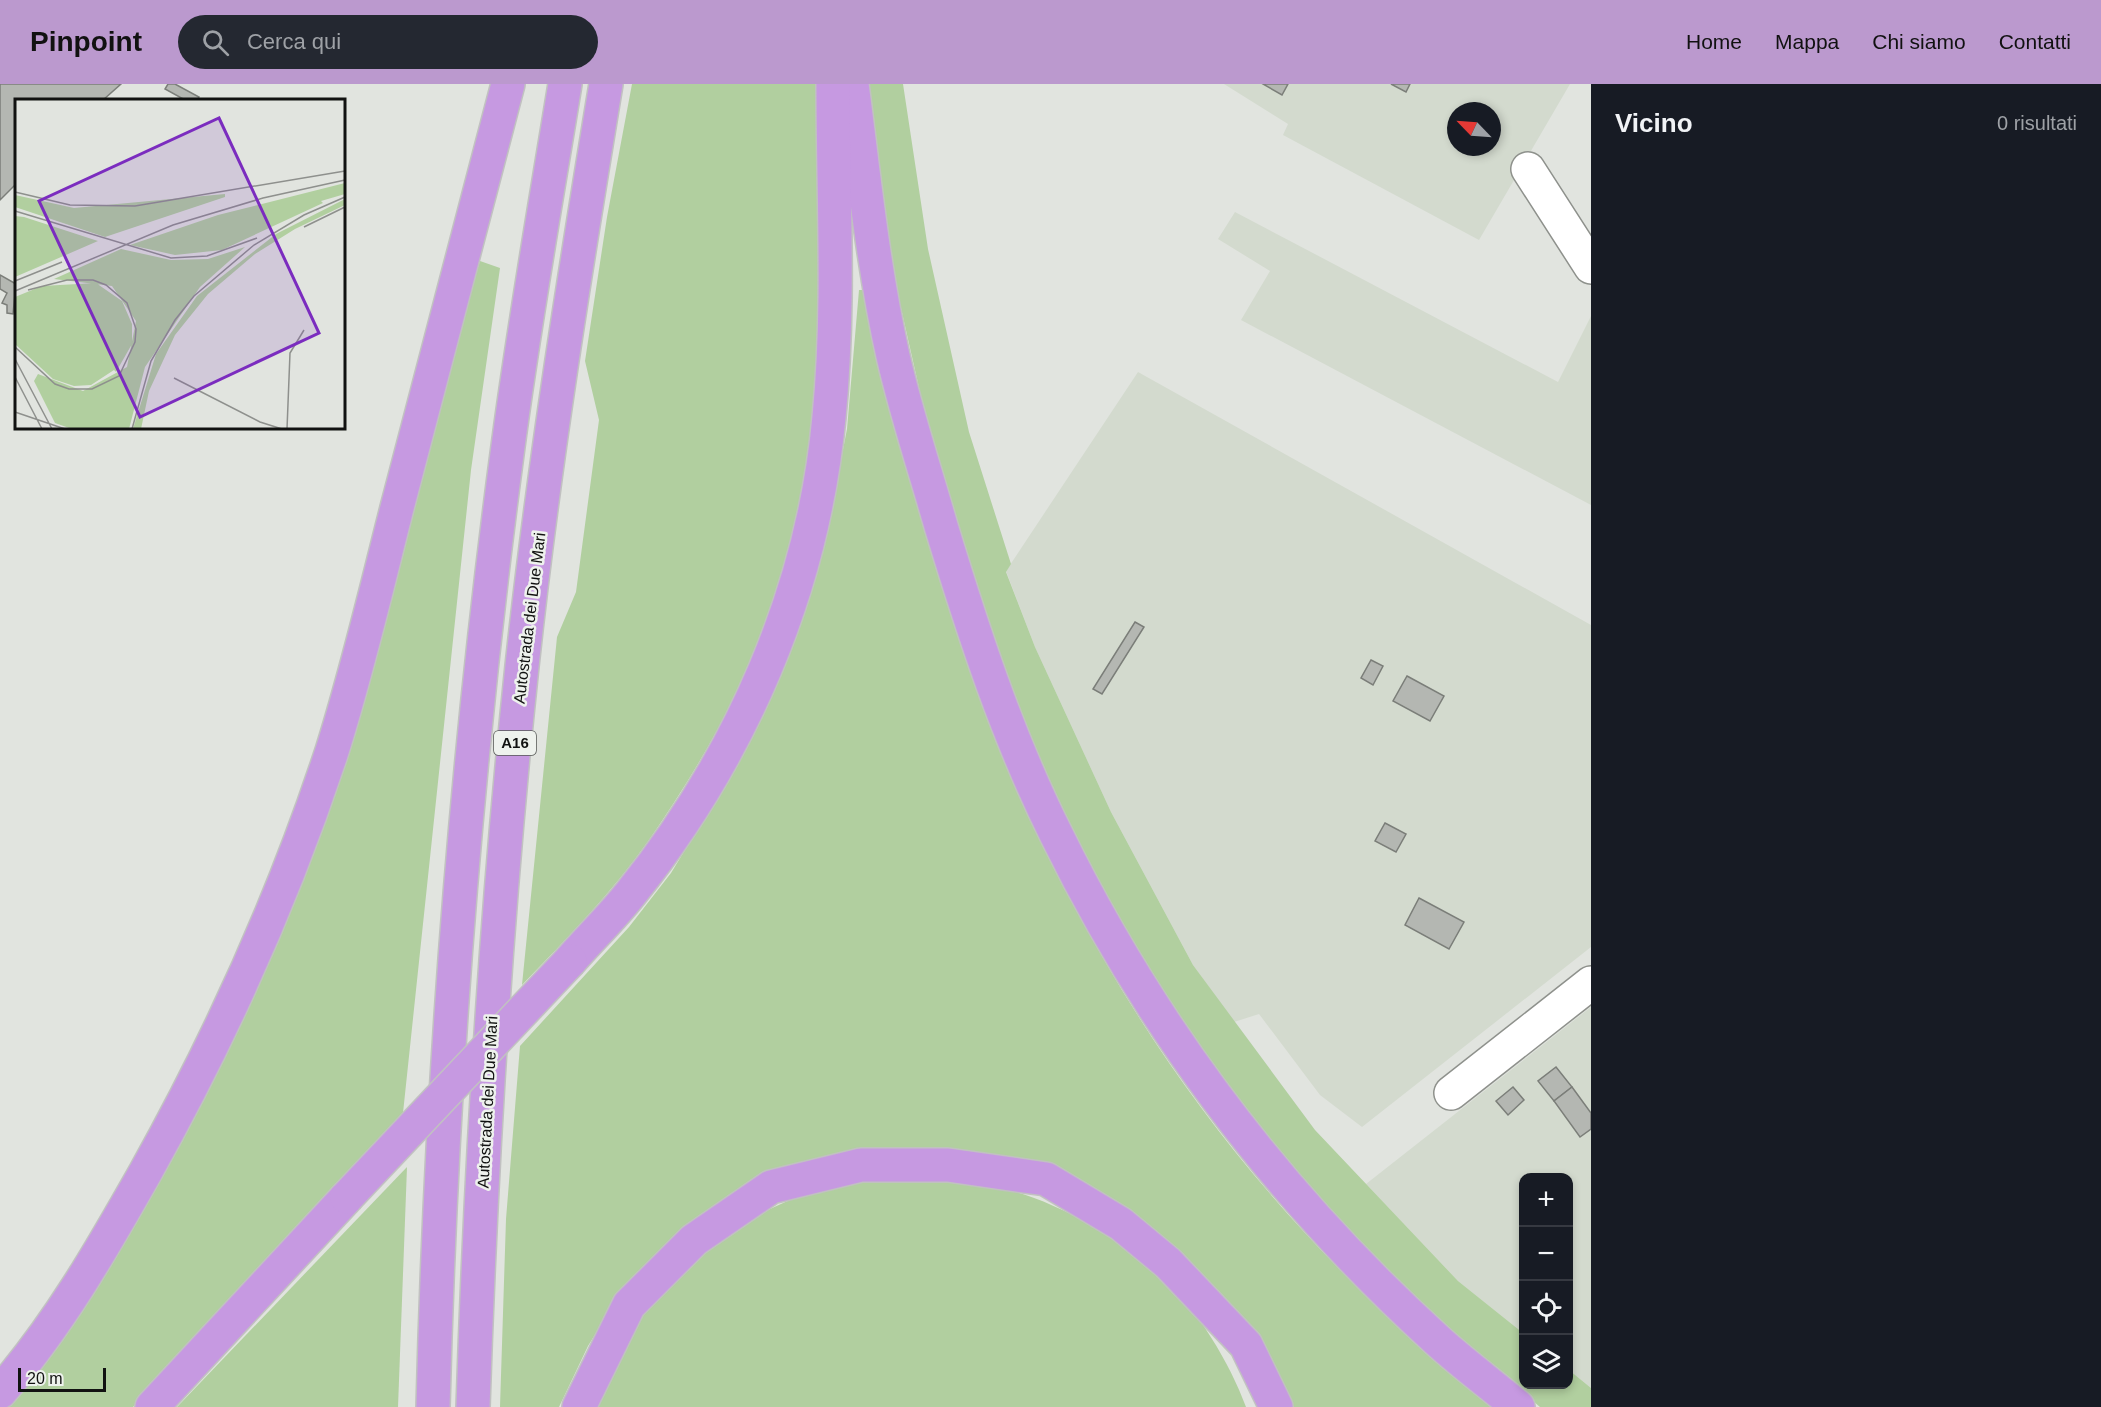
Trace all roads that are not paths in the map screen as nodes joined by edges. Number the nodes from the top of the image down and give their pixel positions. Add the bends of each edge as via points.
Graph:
1 (508, 84) edge
2 (566, 84) edge
3 (606, 84) edge
4 (833, 84) edge
5 (852, 84) edge
6 (1528, 169) dead end
7 (1591, 267) edge
8 (1591, 983) edge
9 (1451, 1093) dead end
10 (0, 1392) edge
11 (152, 1407) edge
12 (433, 1407) edge
13 (472, 1407) edge
14 (579, 1407) edge
15 (1276, 1407) edge
16 (1518, 1407) edge

1 - 10 highway via 361,655 295,853 222,1024 166,1136 61,1311
2 - 12 highway, A16 via 507,453 483,661 447,1085
3 - 13 highway, Autostrada dei Due Mari / A16 via 547,458 521,677 502,874
4 - 11 highway, bridge via 836,272 829,419 807,547 769,660 714,771 630,894
5 - 16 highway via 872,234 894,357 968,615 1012,736 1054,832 1101,923 1155,1012 1217,1101 1282,1181 1358,1263 1437,1340
6 - 7 lane
8 - 9 lane
14 - 15 highway via 629,1305 694,1240 771,1187 861,1165 948,1165 1046,1179 1121,1224 1168,1263 1246,1345

